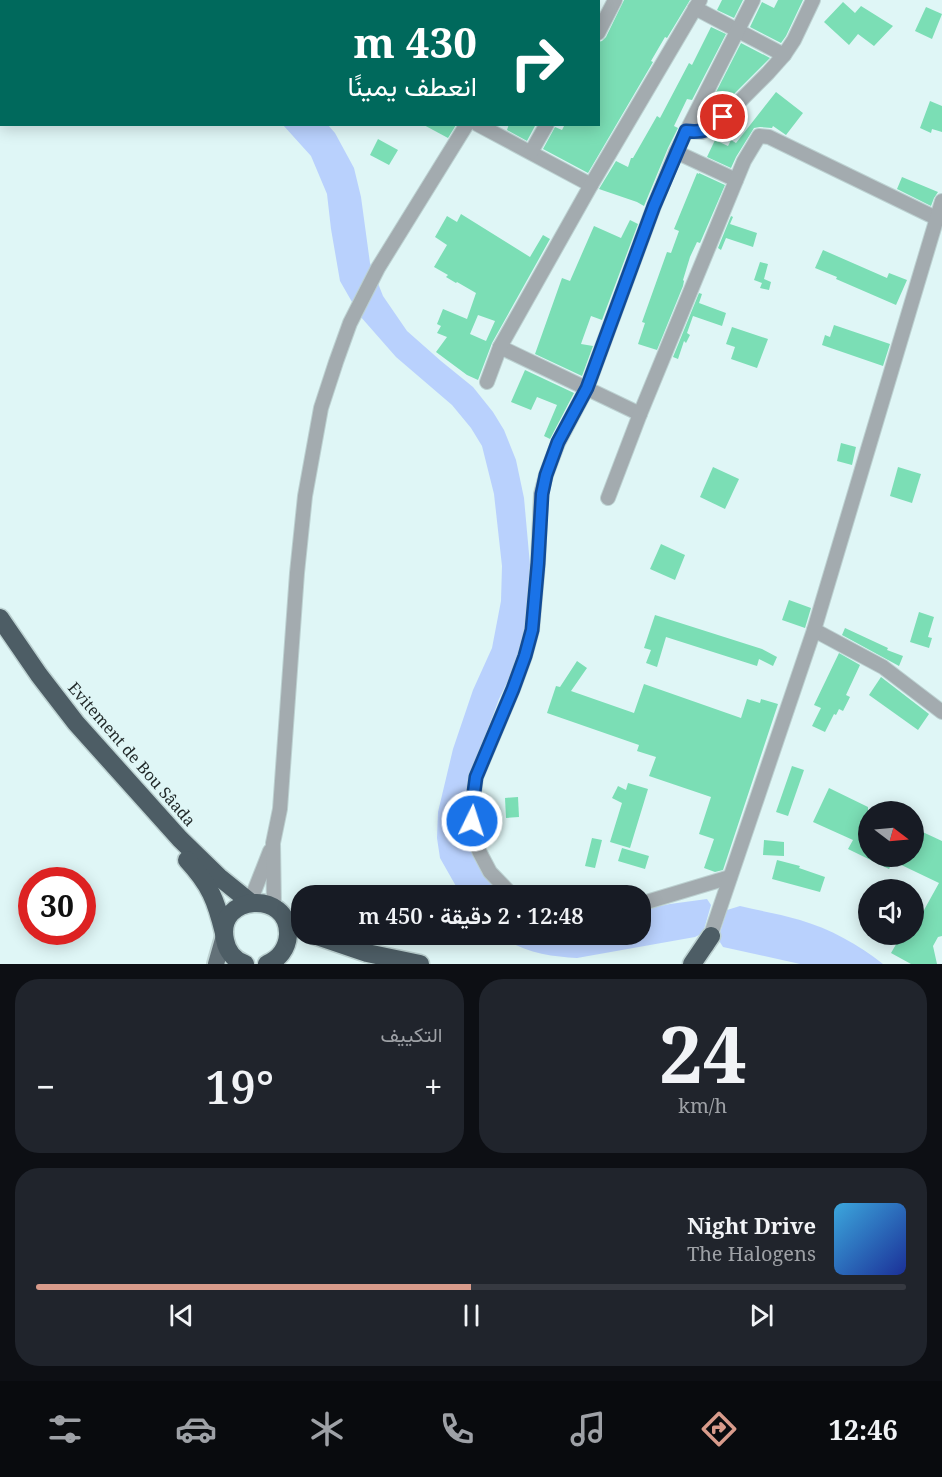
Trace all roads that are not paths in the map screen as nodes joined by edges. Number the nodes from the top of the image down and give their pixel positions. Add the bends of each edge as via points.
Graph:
1 (615, 0) edge
2 (753, 0) edge
3 (813, 0) edge
4 (698, 4) edge
5 (600, 29) edge
6 (738, 31) junction
7 (784, 55) junction
8 (466, 126) edge
9 (481, 126) edge
10 (546, 126) edge
11 (686, 131) junction
12 (531, 152) junction
13 (676, 152) junction
14 (736, 180) junction
15 (591, 185) junction
16 (942, 201) edge
17 (936, 218) junction
18 (500, 348) junction
19 (487, 382) dead end
20 (587, 388) junction
21 (640, 414) junction
22 (608, 498) dead end
23 (0, 618) edge
24 (813, 630) junction
25 (0, 639) edge
26 (942, 712) edge
27 (273, 843) junction
28 (730, 877) junction
29 (502, 885) edge
30 (651, 901) edge
31 (250, 902) junction
32 (274, 907) junction
33 (291, 925) edge
34 (291, 932) edge
35 (224, 935) junction
36 (711, 936) junction
37 (343, 945) edge
38 (216, 964) edge
39 (245, 964) edge
40 (272, 964) edge
41 (420, 964) edge
42 (692, 964) edge
43 (701, 964) edge
44 (711, 964) edge

1 - 5 street
2 - 6 street
3 - 7 street
4 - 6 street
4 - 15 street
6 - 7 street
6 - 11 street
7 - 11 street via 710,128
8 - 27 street via 378,268 350,323 321,408 305,496 280,809
9 - 12 street
10 - 12 street
11 - 13 street
12 - 15 street
13 - 14 street
13 - 20 street
14 - 17 street via 754,143 765,135
14 - 21 street
15 - 18 street
16 - 17 street
17 - 24 street
18 - 19 street
18 - 20 street
20 - 21 street
20 - 29 street via 558,442 546,475 532,630 513,689 476,777 472,834 490,872
21 - 22 street
23 - 31 highway, Evitement de Bou Sâada via 76,723 180,839
24 - 26 street via 883,667
24 - 28 street
25 - 35 highway, Evitement de Bou Sâada via 63,726 198,873 211,892
27 - 31 street
27 - 32 street
28 - 30 street
28 - 36 street
31 - 32 highway
31 - 35 highway via 232,912
32 - 33 highway
34 - 40 highway
35 - 38 main road
35 - 39 highway, Evitement de Bou Sâada via 231,955
36 - 42 highway
36 - 43 street
36 - 44 highway
37 - 41 highway

